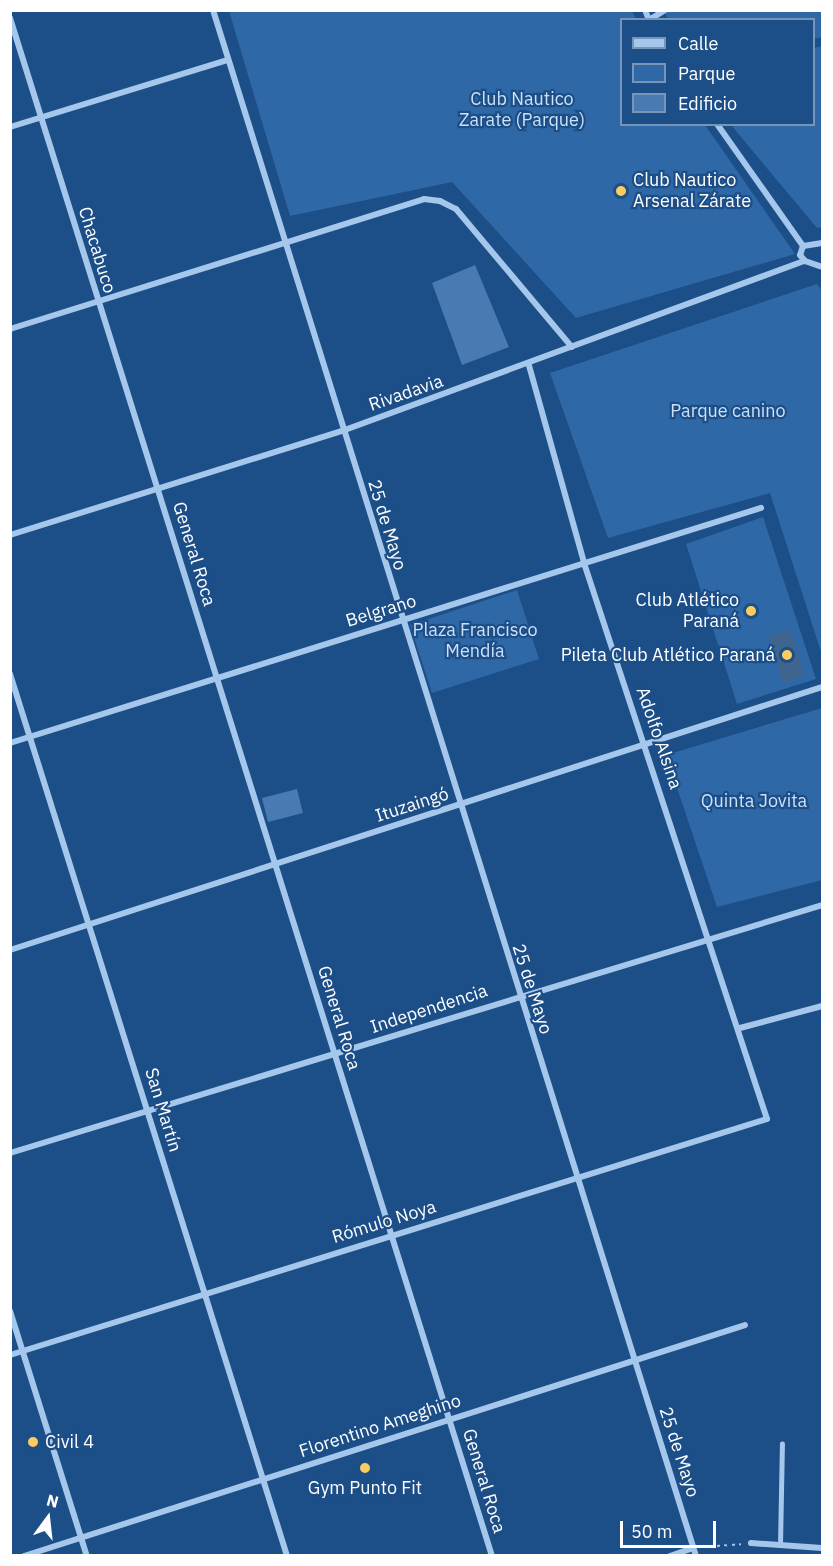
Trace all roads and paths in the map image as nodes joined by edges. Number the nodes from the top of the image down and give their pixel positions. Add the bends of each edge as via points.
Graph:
1 (213, 10) edge
2 (10, 18) edge
3 (228, 60) junction
4 (42, 118) junction
5 (718, 126) edge
6 (10, 127) edge
7 (822, 243) edge
8 (285, 244) junction
9 (803, 246) junction
10 (805, 261) junction
11 (822, 267) edge
12 (97, 302) junction
13 (10, 329) edge
14 (572, 347) junction
15 (529, 365) junction
16 (342, 431) junction
17 (158, 489) junction
18 (761, 508) dead end
19 (10, 535) edge
20 (585, 566) junction
21 (401, 621) junction
22 (10, 674) edge
23 (217, 678) junction
24 (822, 687) edge
25 (30, 737) junction
26 (10, 743) edge
27 (646, 747) junction
28 (460, 806) junction
29 (275, 865) junction
30 (822, 905) edge
31 (89, 925) junction
32 (711, 941) junction
33 (10, 950) edge
34 (518, 996) junction
35 (822, 1006) edge
36 (740, 1028) junction
37 (335, 1056) junction
38 (147, 1111) junction
39 (767, 1119) joint
40 (10, 1153) edge
41 (579, 1177) junction
42 (391, 1236) junction
43 (205, 1293) junction
44 (10, 1311) edge
45 (745, 1325) dead end
46 (23, 1351) junction
47 (10, 1355) edge
48 (634, 1362) junction
49 (449, 1420) junction
50 (782, 1444) dead end
51 (262, 1479) junction
52 (81, 1537) junction
53 (751, 1543) joint
54 (780, 1545) junction
55 (822, 1548) edge
56 (695, 1552) edge
57 (24, 1556) edge
58 (87, 1556) edge
59 (287, 1556) edge
60 (492, 1556) edge
61 (670, 1556) edge

1 - 3 street, 25 de Mayo
2 - 4 street, Chacabuco
3 - 4 street
3 - 8 street, 25 de Mayo
4 - 6 street
4 - 12 street, Chacabuco
5 - 9 street
7 - 9 street
8 - 12 street
8 - 14 street via 424,199 440,201 456,209
8 - 16 street, 25 de Mayo
9 - 10 street via 800,255
10 - 11 street
10 - 14 street, Rivadavia
12 - 13 street
12 - 17 street, Chacabuco
14 - 15 street, Rivadavia
15 - 16 street, Rivadavia
15 - 20 street, Adolfo Alsina
16 - 17 street, Rivadavia
16 - 21 street, 25 de Mayo
17 - 19 street, Rivadavia
17 - 23 street, General Roca
18 - 20 street, Belgrano
20 - 21 street, Belgrano
20 - 27 street, Adolfo Alsina
21 - 23 street, Belgrano
21 - 28 street, 25 de Mayo
22 - 25 street, San Martín
23 - 25 street, Belgrano
23 - 29 street, General Roca
24 - 27 street, Ituzaingó
25 - 26 street, Belgrano
25 - 31 street, San Martín
27 - 28 street, Ituzaingó
27 - 32 street, Adolfo Alsina
28 - 29 street, Ituzaingó
28 - 34 street, 25 de Mayo
29 - 31 street, Ituzaingó
29 - 37 street, General Roca
30 - 32 street, Independencia
31 - 33 street, Ituzaingó
31 - 38 street, San Martín
32 - 34 street, Independencia
32 - 36 street, Adolfo Alsina
34 - 37 street, Independencia
34 - 41 street, 25 de Mayo
35 - 36 street
36 - 39 street, Adolfo Alsina
37 - 38 street, Independencia
37 - 42 street, General Roca
38 - 40 street, Independencia
38 - 43 street, San Martín
39 - 41 street, Rómulo Noya
41 - 42 street, Rómulo Noya
41 - 48 street, 25 de Mayo
42 - 43 street, Rómulo Noya
42 - 49 street, General Roca
43 - 46 street, Rómulo Noya
43 - 51 street, San Martín
44 - 46 street
45 - 48 street, Florentino Ameghino
46 - 47 street, Rómulo Noya
46 - 52 street
48 - 49 street, Florentino Ameghino
48 - 56 street, 25 de Mayo
49 - 51 street, Florentino Ameghino
49 - 60 street, General Roca
50 - 54 lane
51 - 52 street, Florentino Ameghino
51 - 59 street, San Martín
52 - 57 street, Florentino Ameghino
52 - 58 street
53 - 54 street
53 - 56 path
54 - 55 street
56 - 61 street

